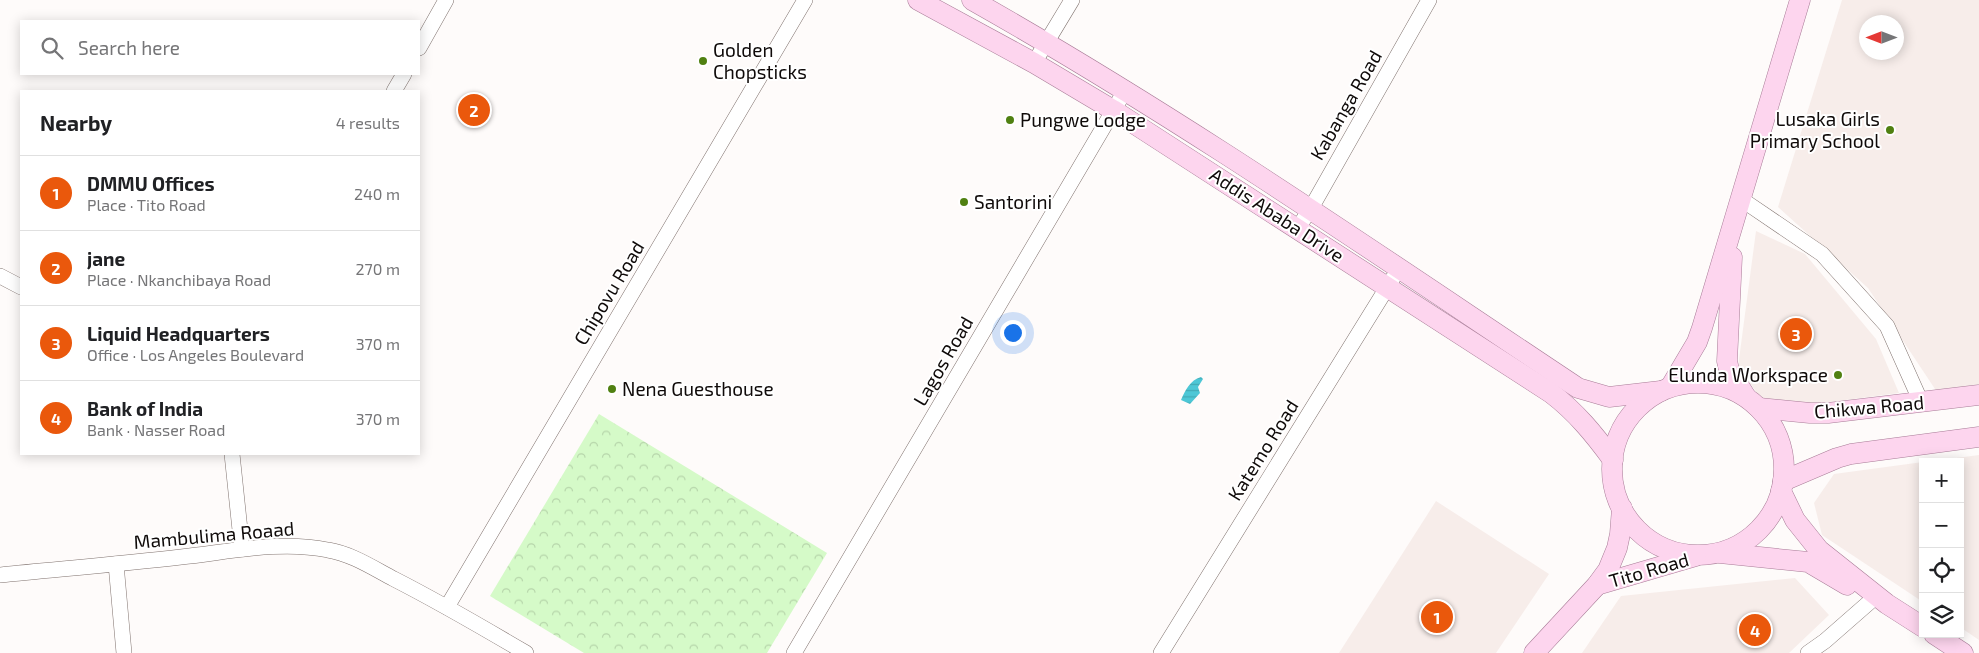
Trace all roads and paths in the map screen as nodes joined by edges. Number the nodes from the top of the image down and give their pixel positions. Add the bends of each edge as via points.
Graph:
1 (446, 0) edge
2 (805, 0) edge
3 (918, 0) edge
4 (972, 0) edge
5 (1072, 0) edge
6 (1429, 0) edge
7 (1800, 0) edge
8 (1047, 42) junction
9 (420, 46) edge
10 (1034, 63) junction
11 (403, 75) edge
12 (395, 90) edge
13 (1126, 90) junction
14 (1114, 110) junction
15 (1738, 208) junction
16 (1310, 210) junction
17 (1297, 229) junction
18 (1400, 269) junction
19 (0, 276) edge
20 (20, 286) edge
21 (1388, 286) junction
22 (1666, 389) junction
23 (1979, 394) edge
24 (1753, 402) junction
25 (1921, 402) junction
26 (1979, 437) edge
27 (232, 455) edge
28 (1612, 460) junction
29 (1782, 486) junction
30 (1622, 508) junction
31 (242, 549) junction
32 (1709, 554) junction
33 (116, 564) junction
34 (0, 575) edge
35 (1597, 585) junction
36 (1880, 602) junction
37 (447, 606) junction
38 (1919, 625) edge
39 (1940, 638) edge
40 (124, 653) edge
41 (526, 653) edge
42 (794, 653) edge
43 (1161, 653) edge
44 (1534, 653) edge
45 (1808, 653) edge
46 (1963, 653) edge

1 - 9 street
2 - 37 street, Chipovu Road
3 - 10 main road, Addis Ababa Drive
4 - 8 main road, Addis Ababa Drive
5 - 8 street
6 - 16 street, Kabanga Road
7 - 15 main road
8 - 10 street
8 - 13 main road, Addis Ababa Drive
10 - 14 main road, Addis Ababa Drive
11 - 12 street
13 - 14 street, Lagos Road
13 - 16 main road, Addis Ababa Drive
14 - 17 main road, Addis Ababa Drive
14 - 42 street, Lagos Road
15 - 22 main road via 1697,342
15 - 24 main road via 1727,361 1729,370
15 - 25 street via 1822,254 1887,326
16 - 17 street, Kabanga Road
16 - 18 main road, Addis Ababa Drive
17 - 21 main road, Addis Ababa Drive
18 - 21 street, Katemo Road
18 - 22 main road, Addis Ababa Drive via 1578,388 1609,397
19 - 20 street
21 - 28 main road, Addis Ababa Drive via 1558,398 1590,428
21 - 43 street, Katemo Road
22 - 24 main road via 1697,382 1722,386
22 - 28 main road via 1637,408 1620,432
23 - 25 main road, Chikwa Road
24 - 25 main road, Chikwa Road via 1820,413
24 - 29 main road via 1780,441 1784,461
26 - 29 main road via 1851,454
27 - 31 street
28 - 30 main road via 1614,485
29 - 32 main road via 1776,506 1758,530 1733,548
29 - 36 main road via 1795,520 1819,550
30 - 32 main road via 1646,538 1663,548 1681,553
30 - 35 main road, Tito Road via 1617,548
31 - 33 street, Mambulima Roaad
31 - 37 street, Mambulima Roaad via 302,546 336,552
32 - 35 main road, Tito Road
32 - 36 main road via 1808,562
33 - 34 street, Mambulima Roaad
33 - 40 street
35 - 44 main road, Tito Road
36 - 38 main road
36 - 45 street
37 - 41 street, Mambulima Roaad
39 - 46 main road

